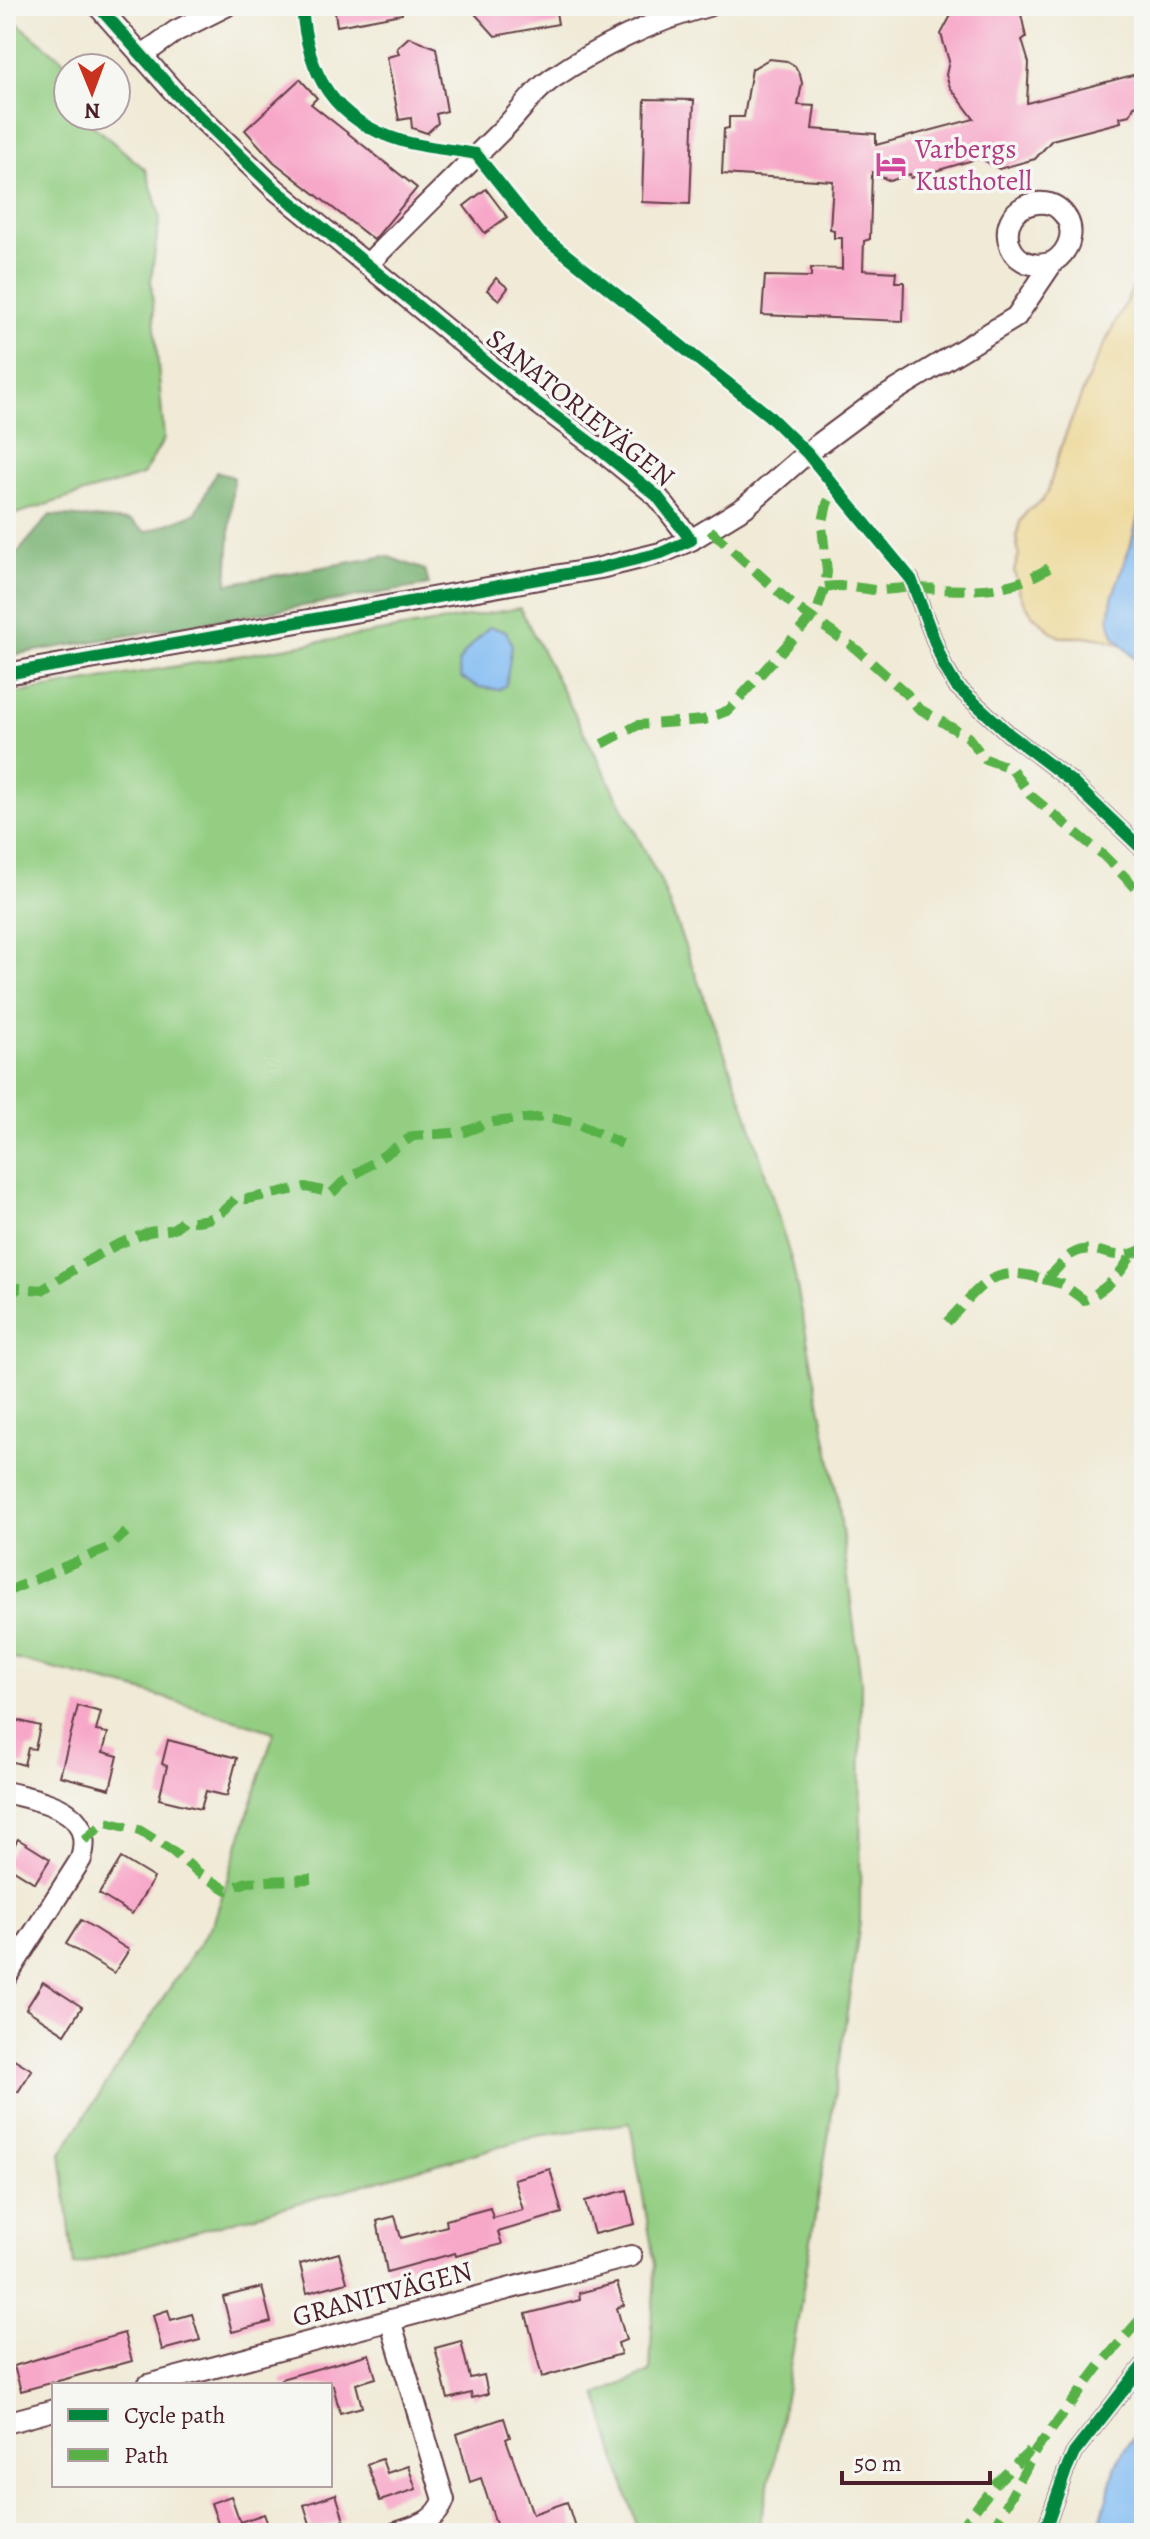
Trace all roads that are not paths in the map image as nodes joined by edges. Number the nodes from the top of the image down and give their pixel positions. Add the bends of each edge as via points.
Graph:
1 (98, 6) edge
2 (226, 6) edge
3 (708, 6) edge
4 (141, 56) junction
5 (1053, 262) dead end
6 (368, 264) junction
7 (691, 540) junction
8 (911, 579) dead end
9 (6, 674) edge
10 (1144, 851) edge
11 (6, 1792) edge
12 (6, 1977) edge
13 (631, 2256) dead end
14 (390, 2320) junction
15 (1144, 2364) edge
16 (155, 2383) edge
17 (52, 2411) edge
18 (6, 2423) edge
19 (396, 2533) edge
20 (1044, 2533) edge

1 - 4 street, SANATORIEVÄGEN
2 - 4 street
3 - 6 street via 608,46 552,79
4 - 6 street, SANATORIEVÄGEN via 233,151
5 - 7 street via 1016,317 873,404 745,507
6 - 7 street, SANATORIEVÄGEN via 657,496
7 - 9 street via 600,568
8 - 10 street via 956,686 1071,781
11 - 12 street via 62,1808 74,1819 85,1845
13 - 14 street, GRANITVÄGEN
14 - 16 street, GRANITVÄGEN
14 - 19 street via 444,2500 440,2512 423,2524
15 - 20 street via 1074,2453
17 - 18 street

